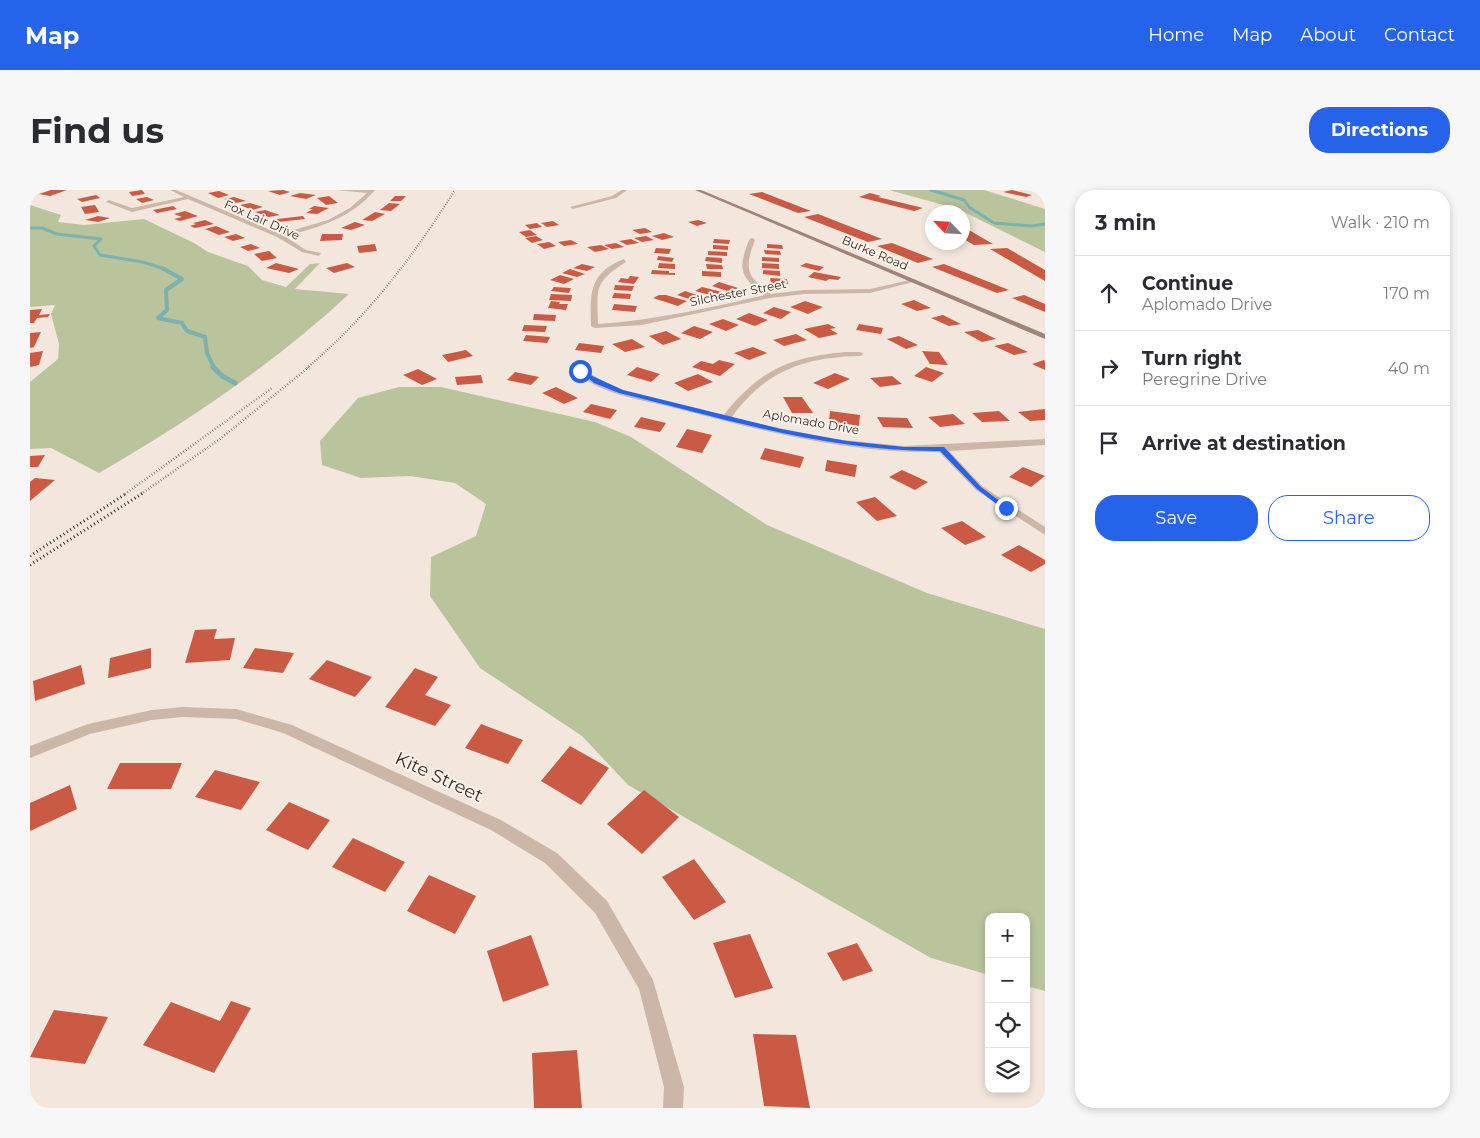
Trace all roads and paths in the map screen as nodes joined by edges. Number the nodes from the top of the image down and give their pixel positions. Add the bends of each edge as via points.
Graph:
1 (172, 190) edge
2 (338, 190) edge
3 (624, 190) edge
4 (697, 190) edge
5 (1038, 190) edge
6 (372, 191) edge
7 (1045, 192) edge
8 (186, 198) junction
9 (108, 202) dead end
10 (573, 207) dead end
11 (279, 236) junction
12 (752, 240) dead end
13 (319, 254) dead end
14 (624, 261) dead end
15 (914, 281) junction
16 (770, 296) junction
17 (1045, 337) edge
18 (860, 354) dead end
19 (580, 371) dead end
20 (726, 418) junction
21 (1045, 442) edge
22 (942, 449) junction
23 (1045, 532) edge
24 (30, 752) edge
25 (673, 1108) edge

1 - 8 street, Fox Lair Drive
2 - 6 street
3 - 10 street via 614,197
4 - 15 street, Burke Road
5 - 7 street
6 - 11 street via 345,214
8 - 9 street via 132,210
8 - 11 street, Fox Lair Drive
11 - 13 street, Fox Lair Drive via 304,251
12 - 16 street via 743,261 743,270 756,286
14 - 16 street, Silchester Street via 602,274 595,283 595,326 642,323
15 - 16 street, Silchester Street via 870,291
15 - 17 street, Burke Road
18 - 20 street via 821,356 782,368 748,391
19 - 20 street, Aplomado Drive via 621,392
20 - 22 street, Aplomado Drive via 847,443
21 - 22 street, Aplomado Drive
22 - 23 street via 979,488
24 - 25 street, Kite Street via 88,729 152,715 182,712 236,714 286,729 496,825 551,858 601,907 647,986 674,1087

